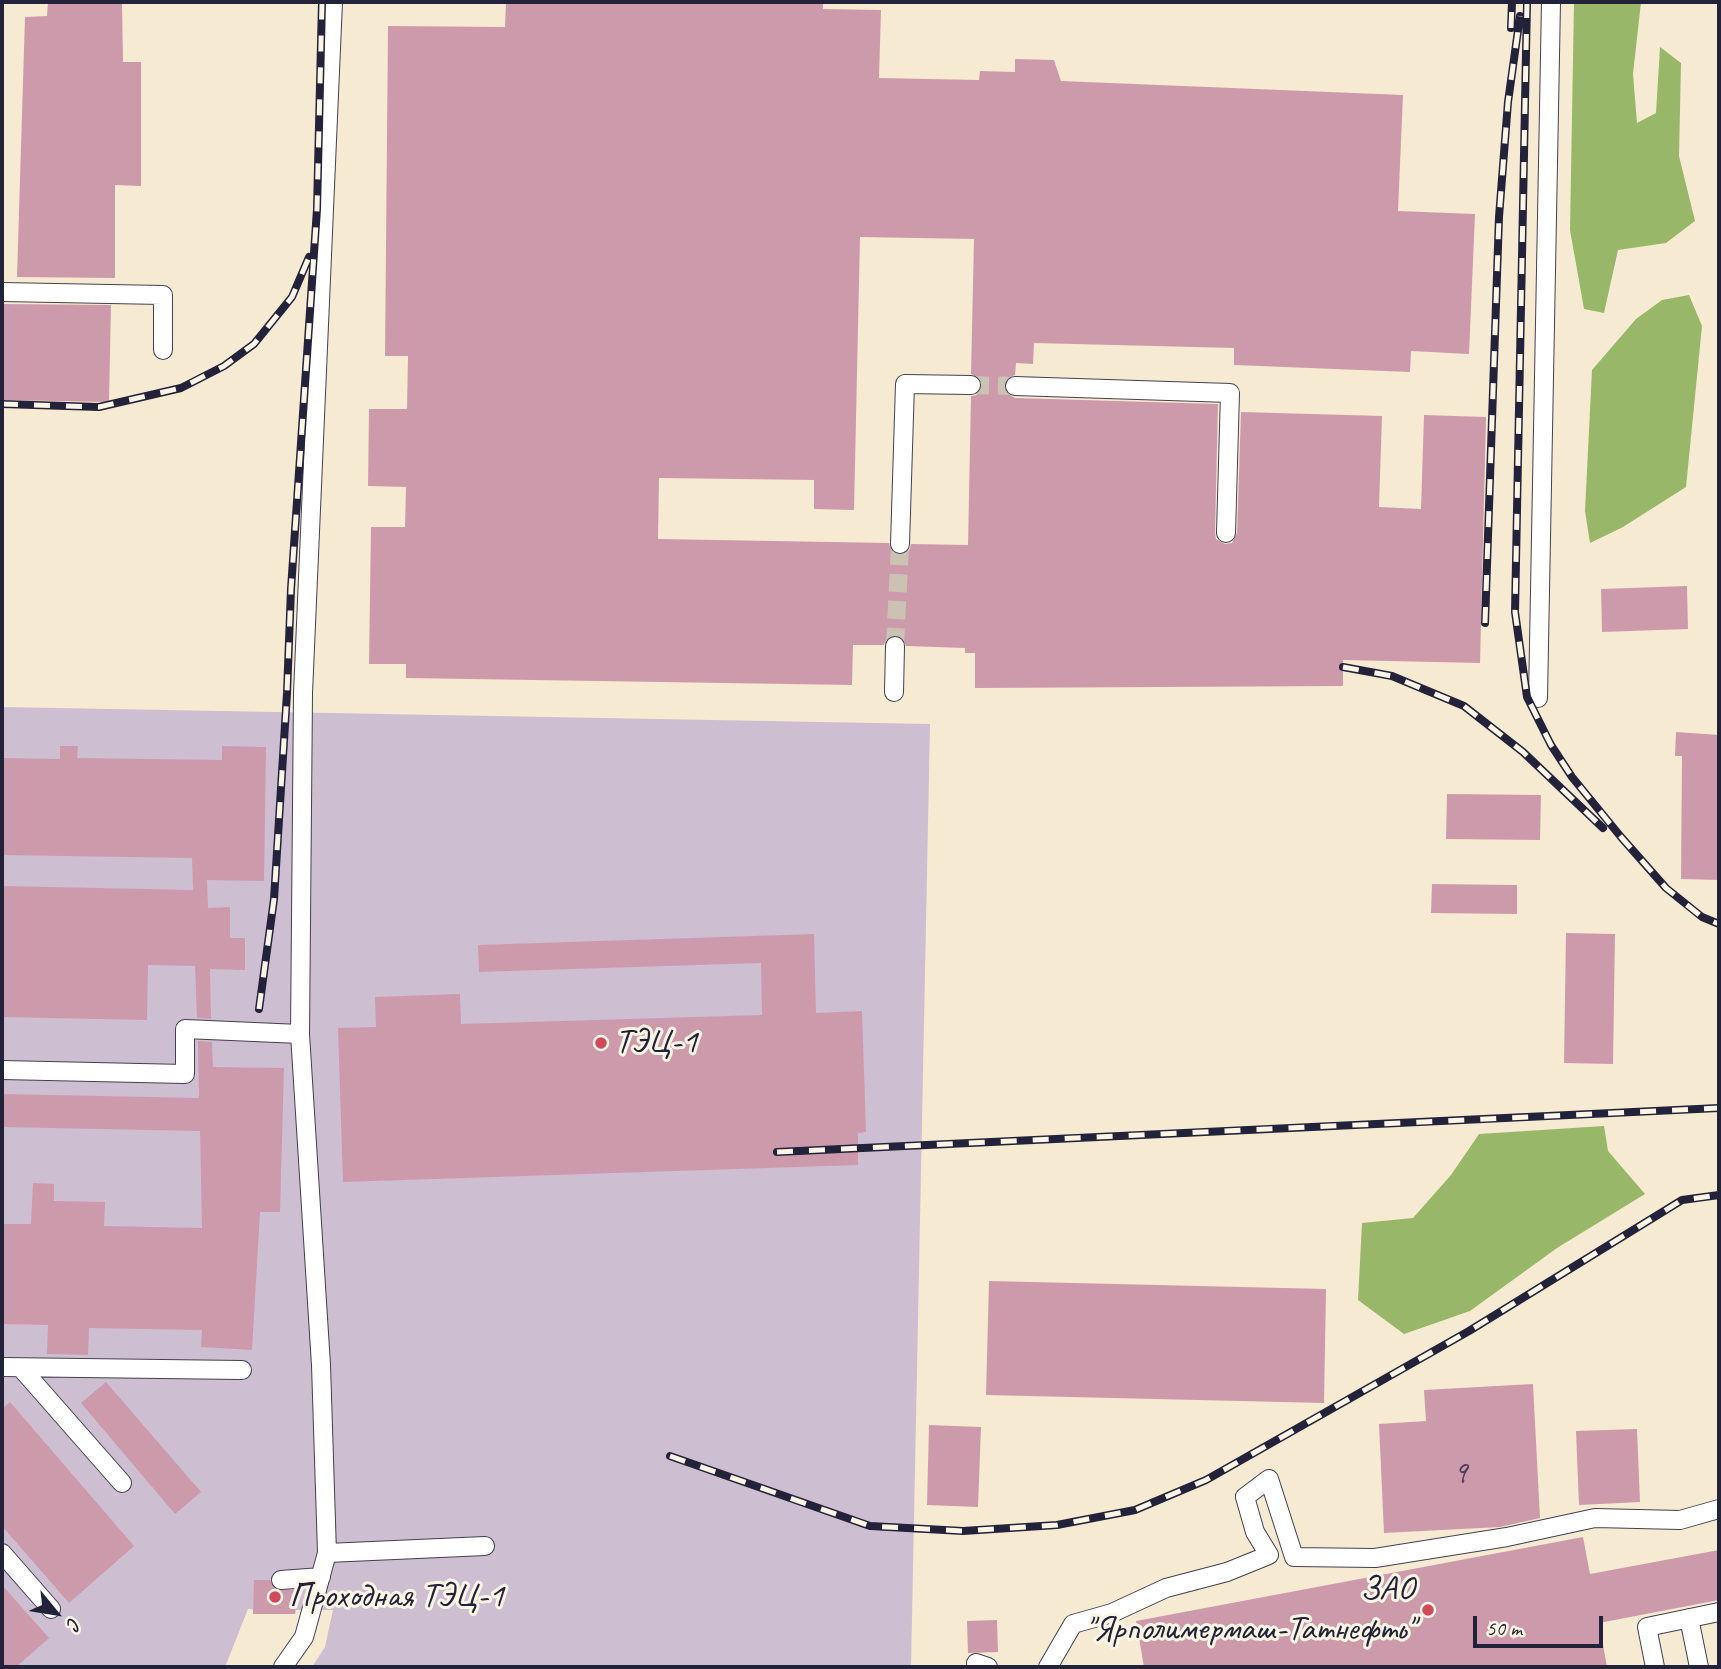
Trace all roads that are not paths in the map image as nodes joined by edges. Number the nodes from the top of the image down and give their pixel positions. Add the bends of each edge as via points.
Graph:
1 (333, 2) edge
2 (1551, 2) edge
3 (2, 292) edge
4 (163, 350) dead end
5 (971, 385) tunnel mouth
6 (1015, 386) tunnel mouth
7 (1226, 533) dead end
8 (900, 544) tunnel mouth
9 (895, 646) tunnel mouth
10 (894, 692) dead end
11 (1538, 698) dead end
12 (300, 1034) junction
13 (2, 1070) edge
14 (2, 1367) edge
15 (22, 1368) junction
16 (242, 1370) dead end
17 (122, 1483) dead end
18 (1719, 1509) edge
19 (485, 1546) dead end
20 (2, 1553) edge
21 (327, 1553) junction
22 (321, 1577) junction
23 (281, 1580) dead end
24 (51, 1609) dead end
25 (1719, 1612) edge
26 (1689, 1618) junction
27 (283, 1667) edge
28 (1048, 1667) edge
29 (1655, 1667) edge
30 (1699, 1667) edge

1 - 12 street via 303,694
2 - 11 street
3 - 4 street via 163,295
5 - 8 street via 905,384
6 - 7 street via 1230,393
9 - 10 street
12 - 13 street via 186,1030 185,1074
12 - 21 street via 321,1365
14 - 15 street
15 - 16 street
15 - 17 street
18 - 28 street via 1680,1520 1595,1518 1375,1558 1294,1557 1269,1479 1245,1497 1255,1532 1269,1555 1073,1624
19 - 21 street
20 - 24 street
21 - 22 street
22 - 23 street
22 - 27 street via 304,1637
25 - 26 street
26 - 29 street via 1647,1627
26 - 30 street

